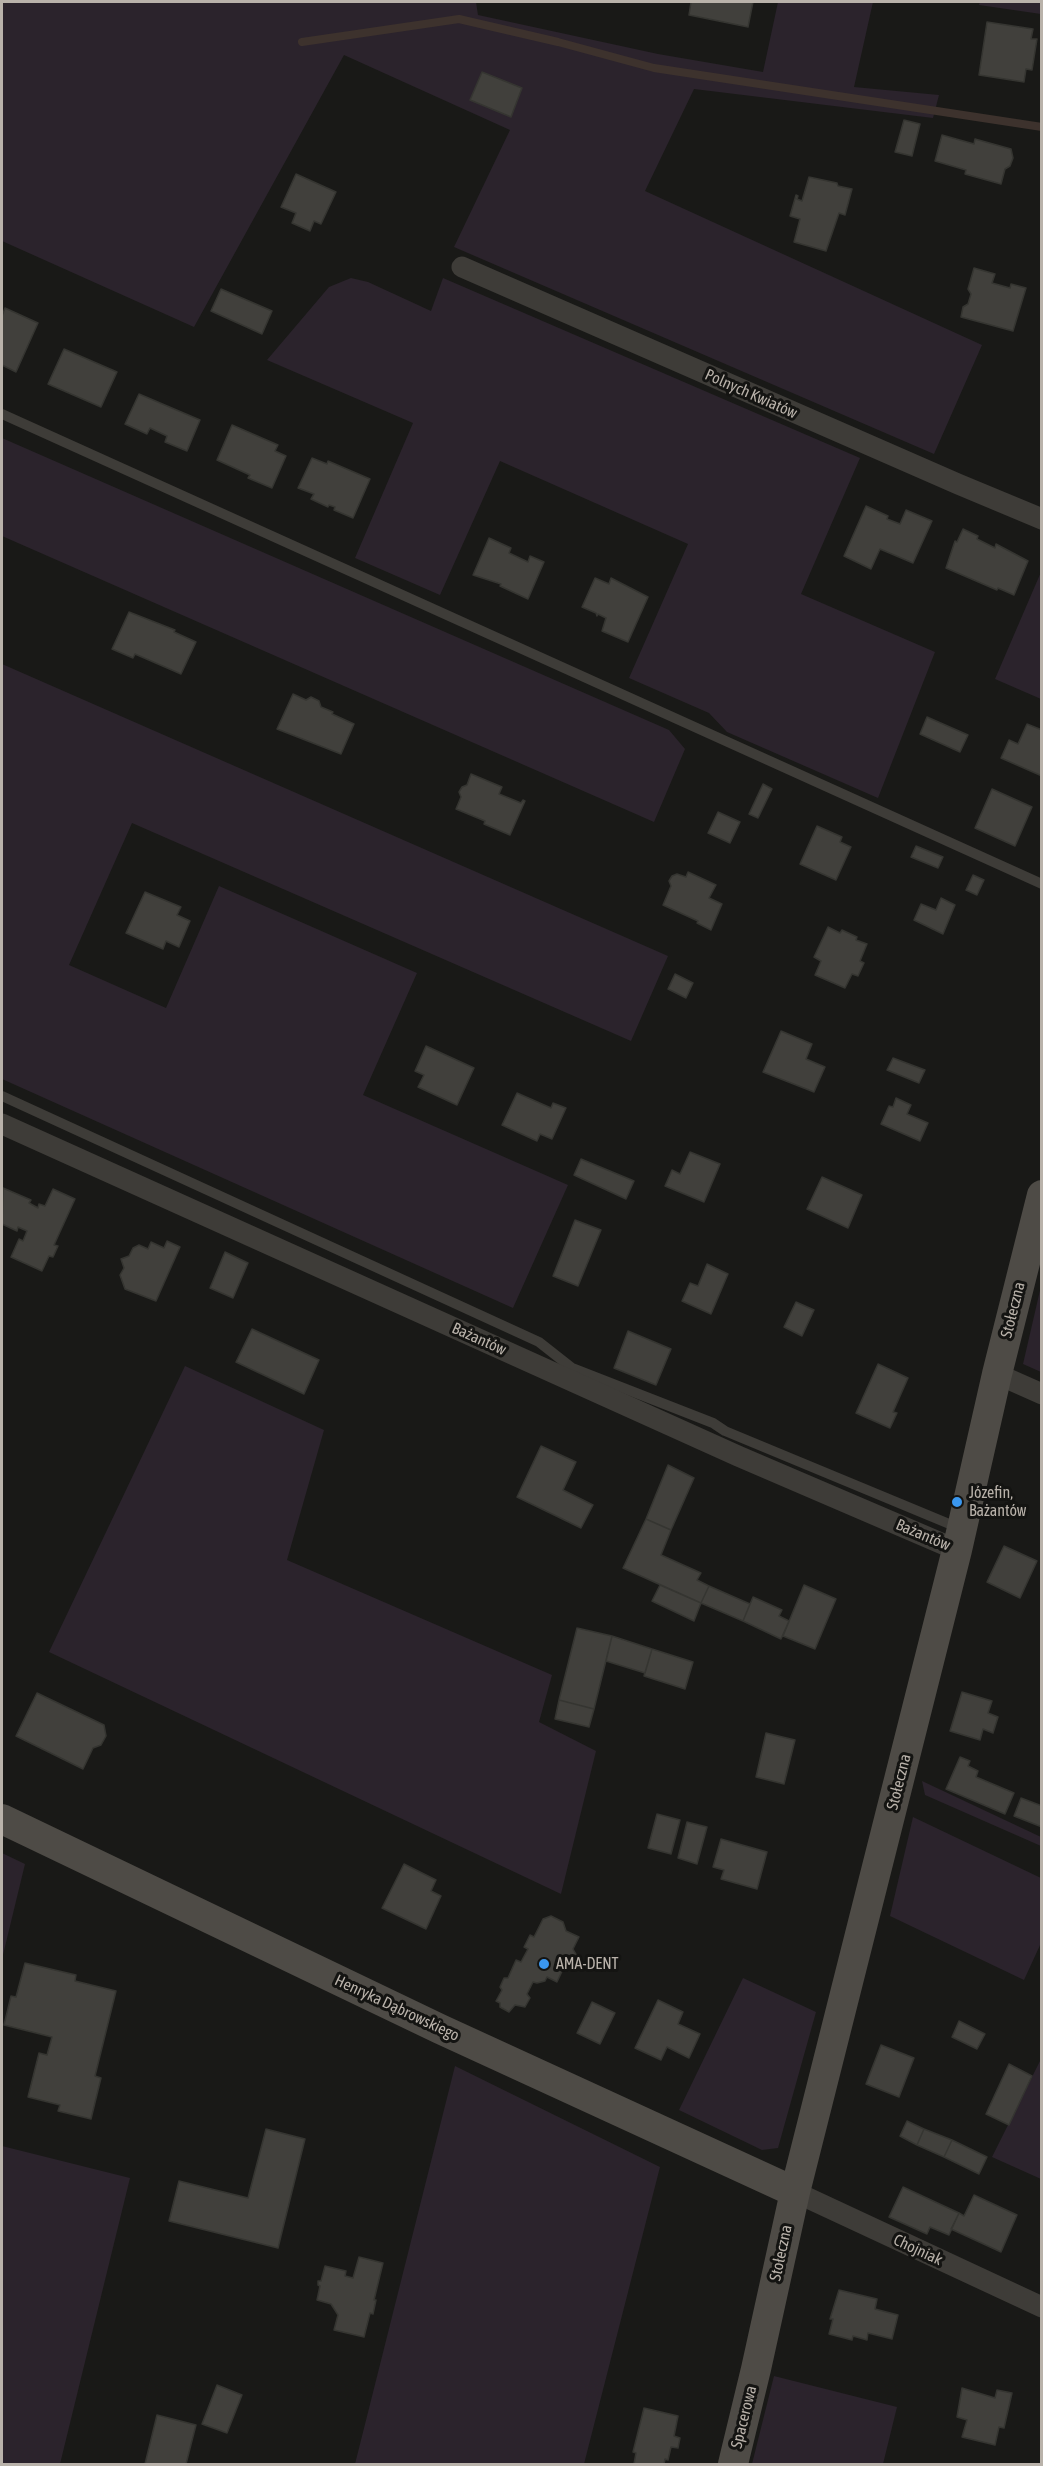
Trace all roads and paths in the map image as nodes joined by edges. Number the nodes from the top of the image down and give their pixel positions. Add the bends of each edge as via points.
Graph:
1 (462, 267) dead end
2 (2, 414) edge
3 (1041, 519) edge
4 (1041, 884) edge
5 (2, 1096) edge
6 (2, 1124) edge
7 (1041, 1195) edge
8 (997, 1374) junction
9 (1041, 1394) edge
10 (960, 1540) junction
11 (2, 1819) edge
12 (795, 2192) junction
13 (1041, 2307) edge
14 (756, 2369) joint
15 (733, 2464) edge

1 - 3 street, Polnych Kwiatów
2 - 4 lane
5 - 10 lane via 539,1342 572,1368 713,1423
6 - 10 street, Bażantów via 738,1456
7 - 8 street, Stołeczna
8 - 9 street
8 - 10 street, Stołeczna
10 - 12 street, Stołeczna
11 - 12 street, Henryka Dąbrowskiego via 440,2029
12 - 13 street, Chojniak
12 - 14 street, Stołeczna
14 - 15 street, Spacerowa

